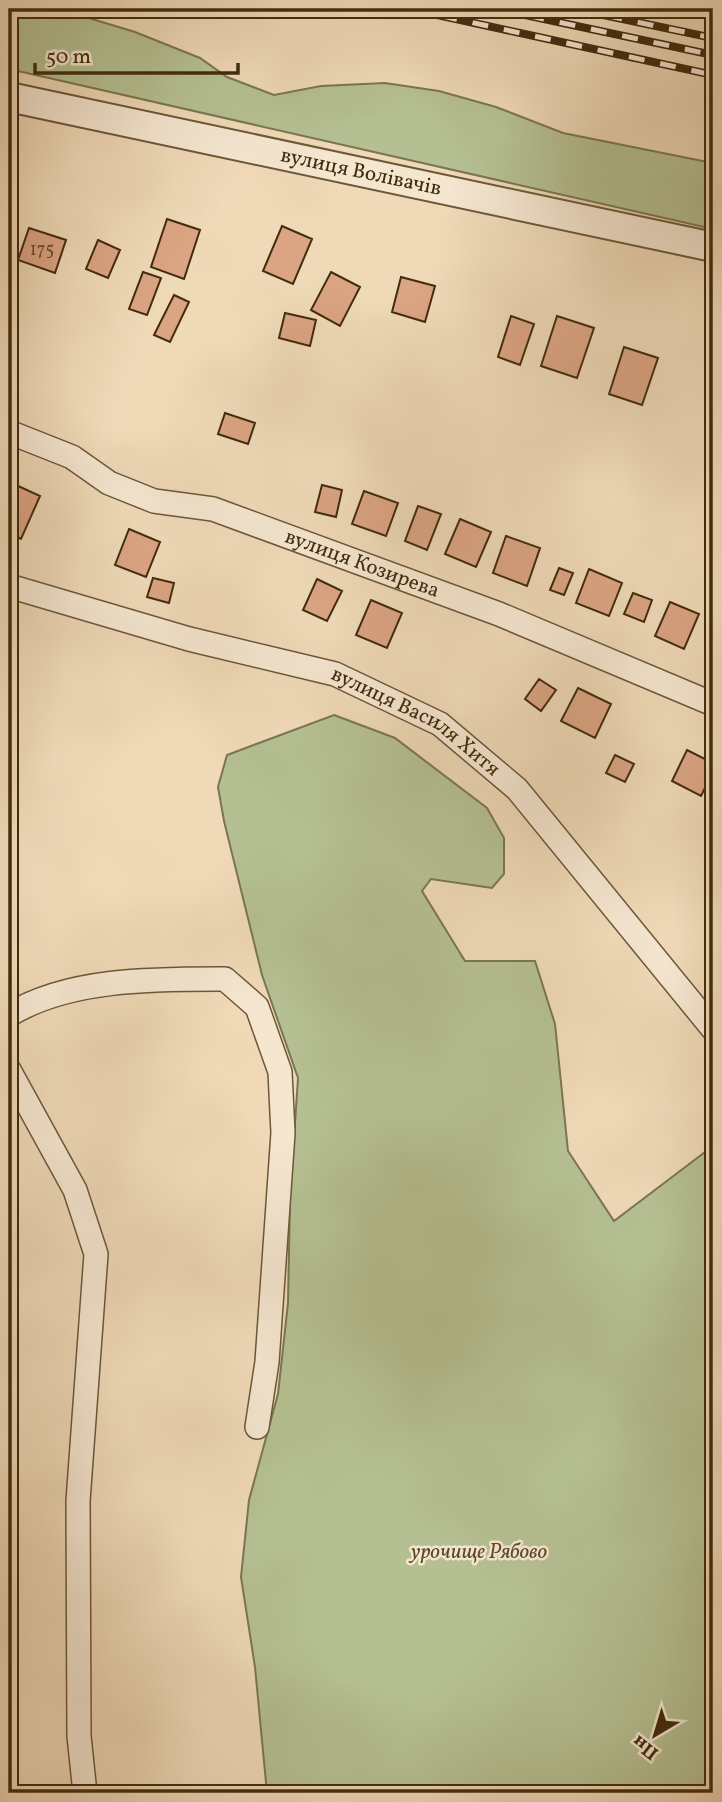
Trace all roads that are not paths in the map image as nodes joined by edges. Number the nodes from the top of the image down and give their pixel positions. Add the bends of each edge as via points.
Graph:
1 (9, 97) edge
2 (713, 247) edge
3 (9, 432) edge
4 (9, 586) edge
5 (713, 704) edge
6 (9, 1015) edge
7 (713, 1029) edge
8 (9, 1070) edge
9 (257, 1427) dead end
10 (85, 1793) edge

1 - 2 street, вулиця Волівачів
3 - 5 street, вулиця Козирева via 72,457 109,483 154,500 213,509 499,614
4 - 7 street, вулиця Василя Хитя via 189,639 335,674 440,724 517,789
6 - 9 street via 34,999 139,979 225,979 257,1007 280,1072 283,1133 267,1362
8 - 10 street via 75,1190 96,1254 78,1501 79,1735

